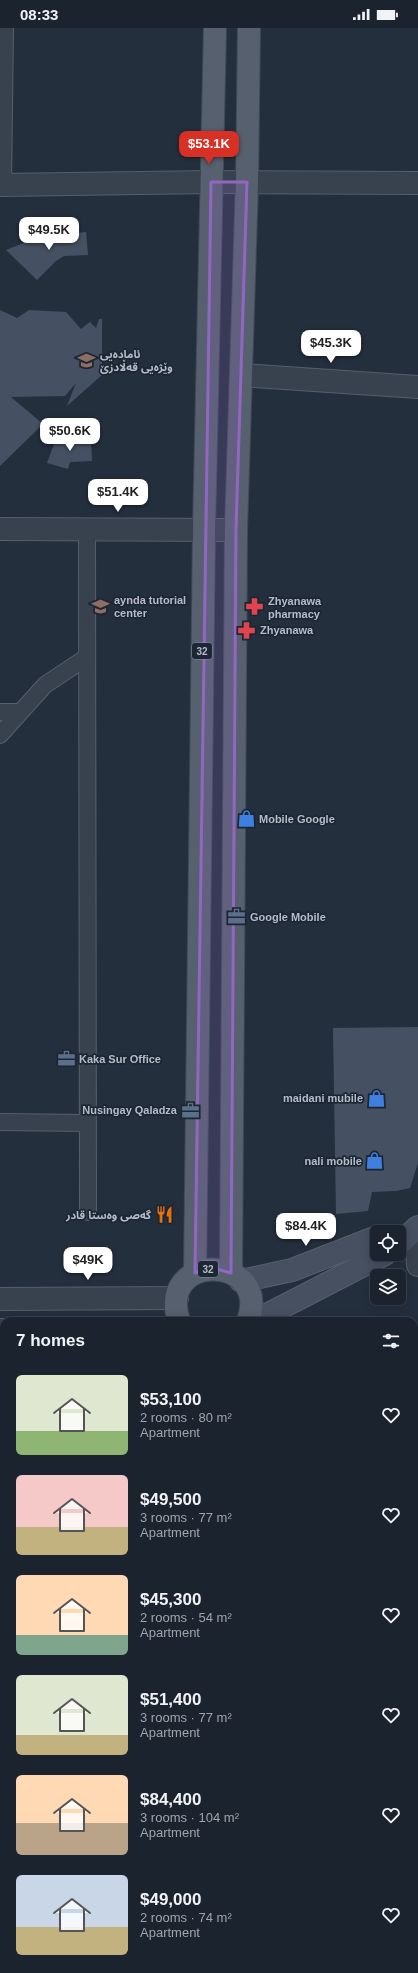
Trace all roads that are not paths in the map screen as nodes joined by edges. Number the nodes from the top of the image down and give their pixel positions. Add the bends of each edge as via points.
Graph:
1 (2, 28) edge
2 (215, 28) edge
3 (249, 28) edge
4 (211, 182) junction
5 (247, 182) junction
6 (418, 183) edge
7 (0, 185) edge
8 (241, 375) junction
9 (418, 387) edge
10 (0, 529) edge
11 (87, 529) junction
12 (204, 530) junction
13 (236, 530) junction
14 (87, 658) junction
15 (0, 712) edge
16 (20, 712) junction
17 (0, 735) edge
18 (0, 1122) edge
19 (88, 1123) junction
20 (88, 1212) dead end
21 (417, 1228) edge
22 (406, 1230) edge
23 (406, 1238) edge
24 (370, 1240) edge
25 (371, 1261) edge
26 (418, 1265) edge
27 (195, 1274) junction
28 (236, 1277) junction
29 (177, 1298) junction
30 (0, 1299) edge
31 (178, 1317) edge
32 (249, 1317) edge
33 (263, 1317) edge

1 - 7 street
2 - 4 main road, 32
3 - 5 main road, 32
4 - 5 street
4 - 7 street
4 - 12 main road, 32
5 - 6 street
5 - 8 main road, 32
8 - 9 street
8 - 13 main road, 32
10 - 11 street
11 - 12 street
11 - 14 lane
12 - 13 street
12 - 27 main road, 32
13 - 28 main road, 32
14 - 16 lane via 45,685
14 - 19 lane
15 - 16 lane
16 - 17 lane
18 - 19 lane
19 - 20 lane
21 - 22 street
21 - 23 street
21 - 26 street
24 - 28 street via 292,1270
25 - 33 street
27 - 28 main road, 32 via 213,1268
27 - 29 main road, 32 via 185,1281
28 - 32 main road, 32 via 250,1298
29 - 30 street
29 - 31 main road

